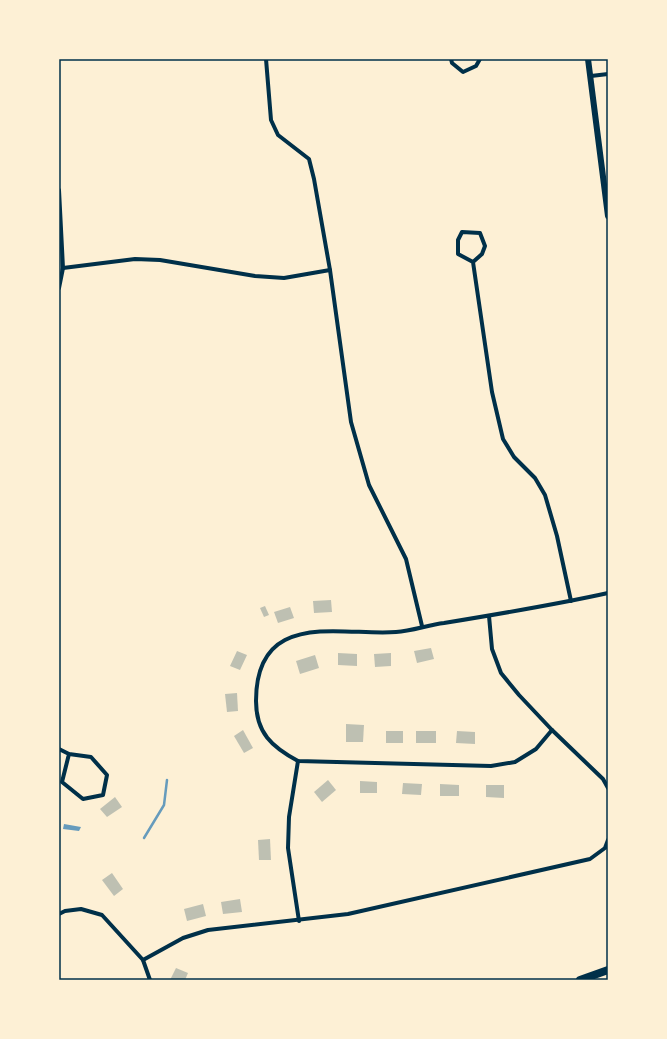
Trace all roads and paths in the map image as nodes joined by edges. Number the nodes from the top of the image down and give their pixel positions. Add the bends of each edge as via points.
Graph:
1 (266, 59) edge
2 (451, 59) edge
3 (480, 59) edge
4 (588, 59) edge
5 (608, 74) edge
6 (591, 76) junction
7 (59, 190) edge
8 (608, 216) edge
9 (473, 262) junction
10 (63, 268) junction
11 (330, 270) junction
12 (59, 288) edge
13 (608, 593) edge
14 (571, 601) junction
15 (489, 616) junction
16 (422, 626) junction
17 (552, 730) junction
18 (59, 749) edge
19 (69, 754) junction
20 (298, 761) junction
21 (608, 788) edge
22 (608, 840) edge
23 (59, 914) edge
24 (299, 921) junction
25 (143, 960) junction
26 (608, 970) edge
27 (150, 980) edge
28 (580, 980) edge

1 - 11 street via 271,120 278,135 308,159
2 - 3 street via 452,63 464,72 476,66
4 - 6 street
5 - 6 street
6 - 8 street
7 - 10 street
9 - 9 street via 482,254 485,246 480,233 462,232 458,240 458,254
9 - 14 street via 492,392 502,439 514,457 535,478 545,495 558,536
10 - 11 street via 135,259 160,260 255,276 284,278
10 - 12 street
11 - 16 street via 351,422 369,485 406,559
13 - 14 street
14 - 15 street
15 - 16 street
15 - 17 street via 492,649 501,673 518,695
16 - 20 street via 398,632 307,633 286,640 268,652 259,670 256,716 266,737 279,751
17 - 20 street via 536,749 515,762 491,766
17 - 21 street via 604,779
18 - 19 street
19 - 19 street via 91,756 107,775 103,795 82,799 62,782
20 - 24 street via 289,817 288,848
22 - 24 street via 604,848 590,859 348,914
23 - 25 street via 81,908 102,915
24 - 25 street via 208,930 184,938
25 - 27 street
26 - 28 main road

